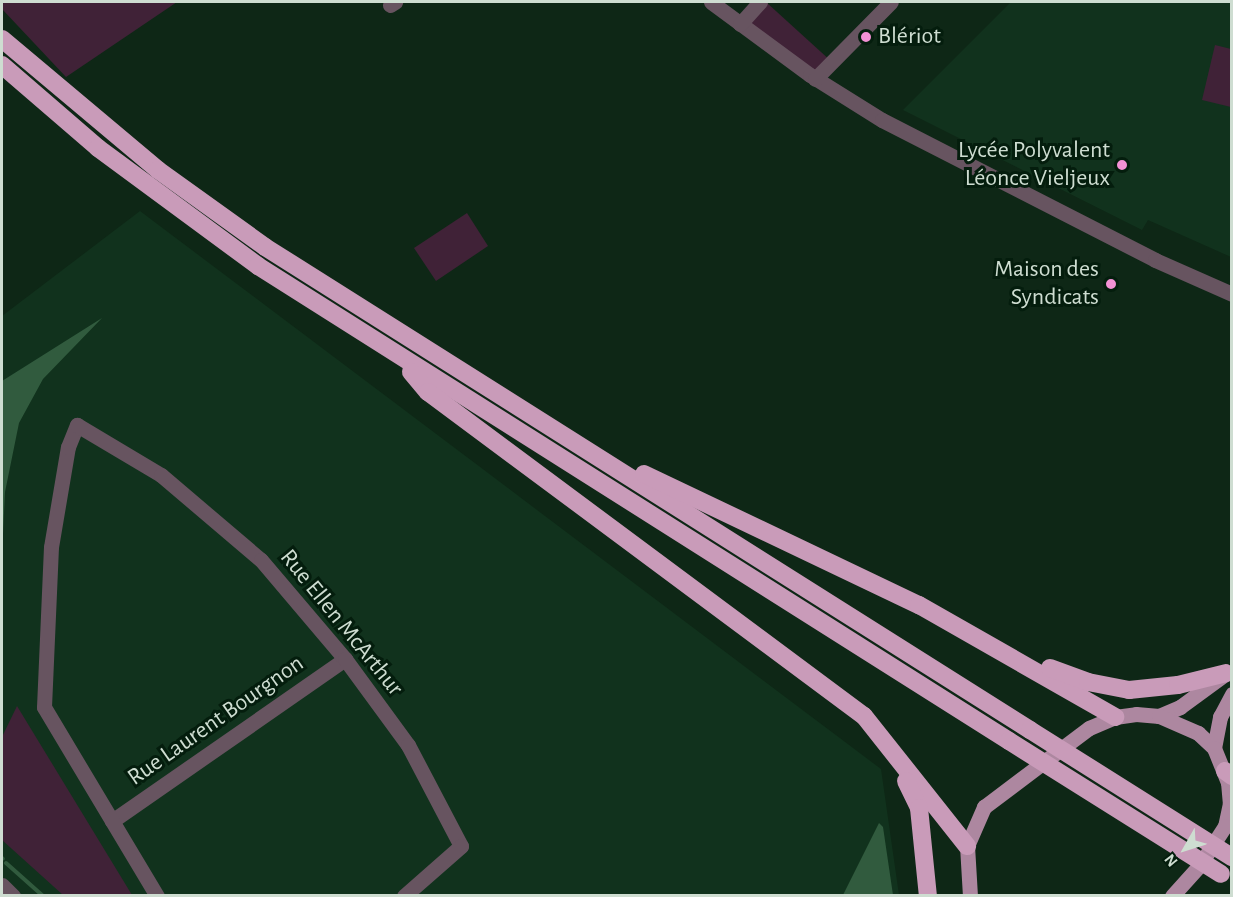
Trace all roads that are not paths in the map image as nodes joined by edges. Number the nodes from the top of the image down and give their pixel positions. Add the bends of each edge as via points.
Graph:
1 (711, 2) edge
2 (760, 2) edge
3 (891, 2) edge
4 (740, 24) junction
5 (2, 39) edge
6 (2, 65) edge
7 (815, 79) junction
8 (1232, 294) edge
9 (398, 357) junction
10 (589, 453) junction
11 (1006, 652) junction
12 (345, 659) junction
13 (1228, 670) edge
14 (1232, 694) edge
15 (1159, 716) junction
16 (1115, 717) junction
17 (1214, 748) junction
18 (893, 752) junction
19 (1228, 773) edge
20 (112, 821) junction
21 (967, 846) junction
22 (1232, 857) edge
23 (1226, 878) edge
24 (2, 885) edge
25 (402, 895) edge
26 (13, 896) edge
27 (157, 896) edge
28 (928, 896) edge
29 (970, 896) edge
30 (1172, 896) edge

1 - 4 street
2 - 4 street
3 - 7 street
4 - 7 street
5 - 10 highway via 158,170 265,247
6 - 9 highway via 182,212
7 - 8 street via 898,128 1155,260
9 - 18 highway via 428,392 864,716
9 - 23 highway, bridge
10 - 11 highway via 627,464 919,605
10 - 22 highway, bridge
11 - 13 highway via 1088,682 1129,690 1178,686
11 - 16 highway via 1094,708
12 - 20 street, Rue Laurent Bourgnon
12 - 20 street, Rue Ellen McArthur via 261,560 161,475 77,425 68,447 51,547 42,692 44,707
12 - 25 street, Rue Ellen McArthur via 408,745 461,846
13 - 15 main road via 1180,707
14 - 17 main road via 1220,717
15 - 16 main road
15 - 17 main road via 1179,722
16 - 21 main road via 1089,728 1000,791 978,816
17 - 19 main road
18 - 21 highway
18 - 28 highway via 918,807
19 - 30 main road via 1230,794 1225,826 1199,866
20 - 27 street
21 - 29 main road
24 - 26 street

